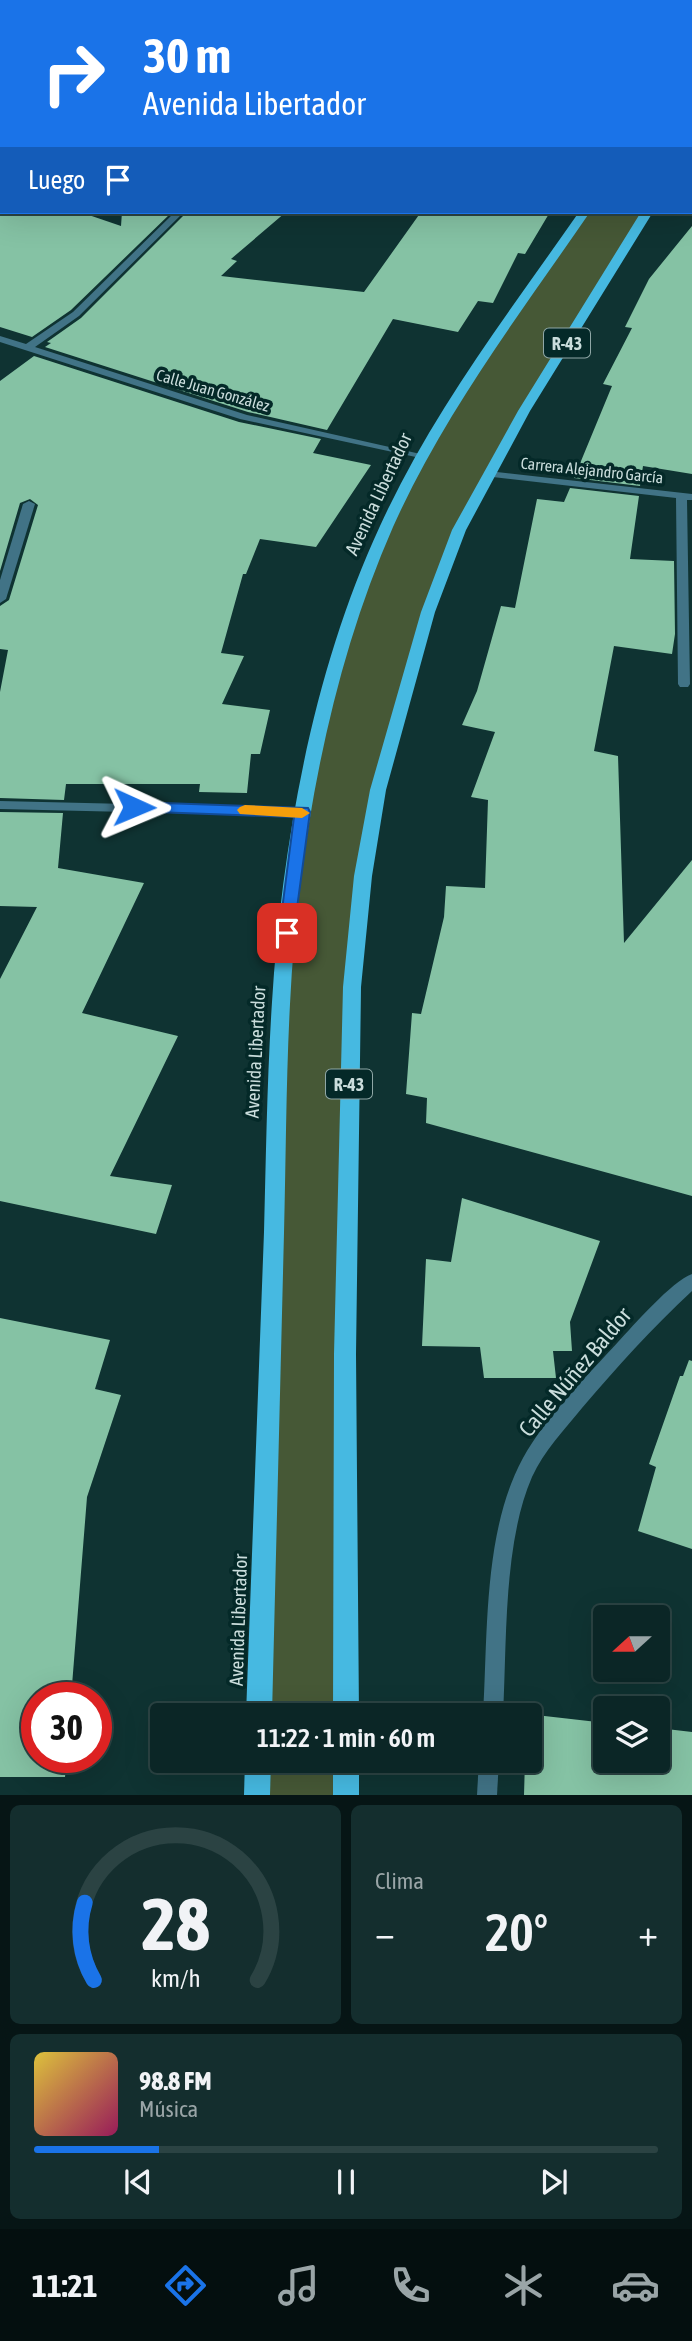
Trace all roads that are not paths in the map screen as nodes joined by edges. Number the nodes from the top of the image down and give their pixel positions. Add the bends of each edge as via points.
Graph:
1 (178, 214) edge
2 (583, 214) edge
3 (646, 214) edge
4 (0, 339) edge
5 (28, 348) junction
6 (421, 457) junction
7 (488, 474) junction
8 (686, 496) edge
9 (29, 503) dead end
10 (0, 599) edge
11 (684, 684) dead end
12 (0, 805) edge
13 (302, 812) junction
14 (692, 1281) edge
15 (259, 1703) edge
16 (346, 1703) edge
17 (494, 1703) edge
18 (258, 1773) edge
19 (346, 1773) edge
20 (488, 1773) edge
21 (257, 1795) edge
22 (346, 1795) edge
23 (487, 1795) edge

1 - 5 street via 76,314
2 - 6 main road, Avenida Libertador via 460,392
3 - 7 main road, R-43
4 - 5 street, Calle Juan González
5 - 6 street, Calle Juan González via 244,416
6 - 13 main road, Avenida Libertador via 373,562 340,652
7 - 8 street, Carrera Alejandro García
7 - 16 main road, R-43 via 459,530 428,612 378,790 363,876 352,987 348,1120
8 - 11 street
9 - 10 street
12 - 13 street
13 - 15 main road, Avenida Libertador via 281,1001
14 - 17 street, Calle Núñez Baldor via 610,1362 549,1435 521,1481 505,1553
18 - 21 main road
19 - 22 main road
20 - 23 street

